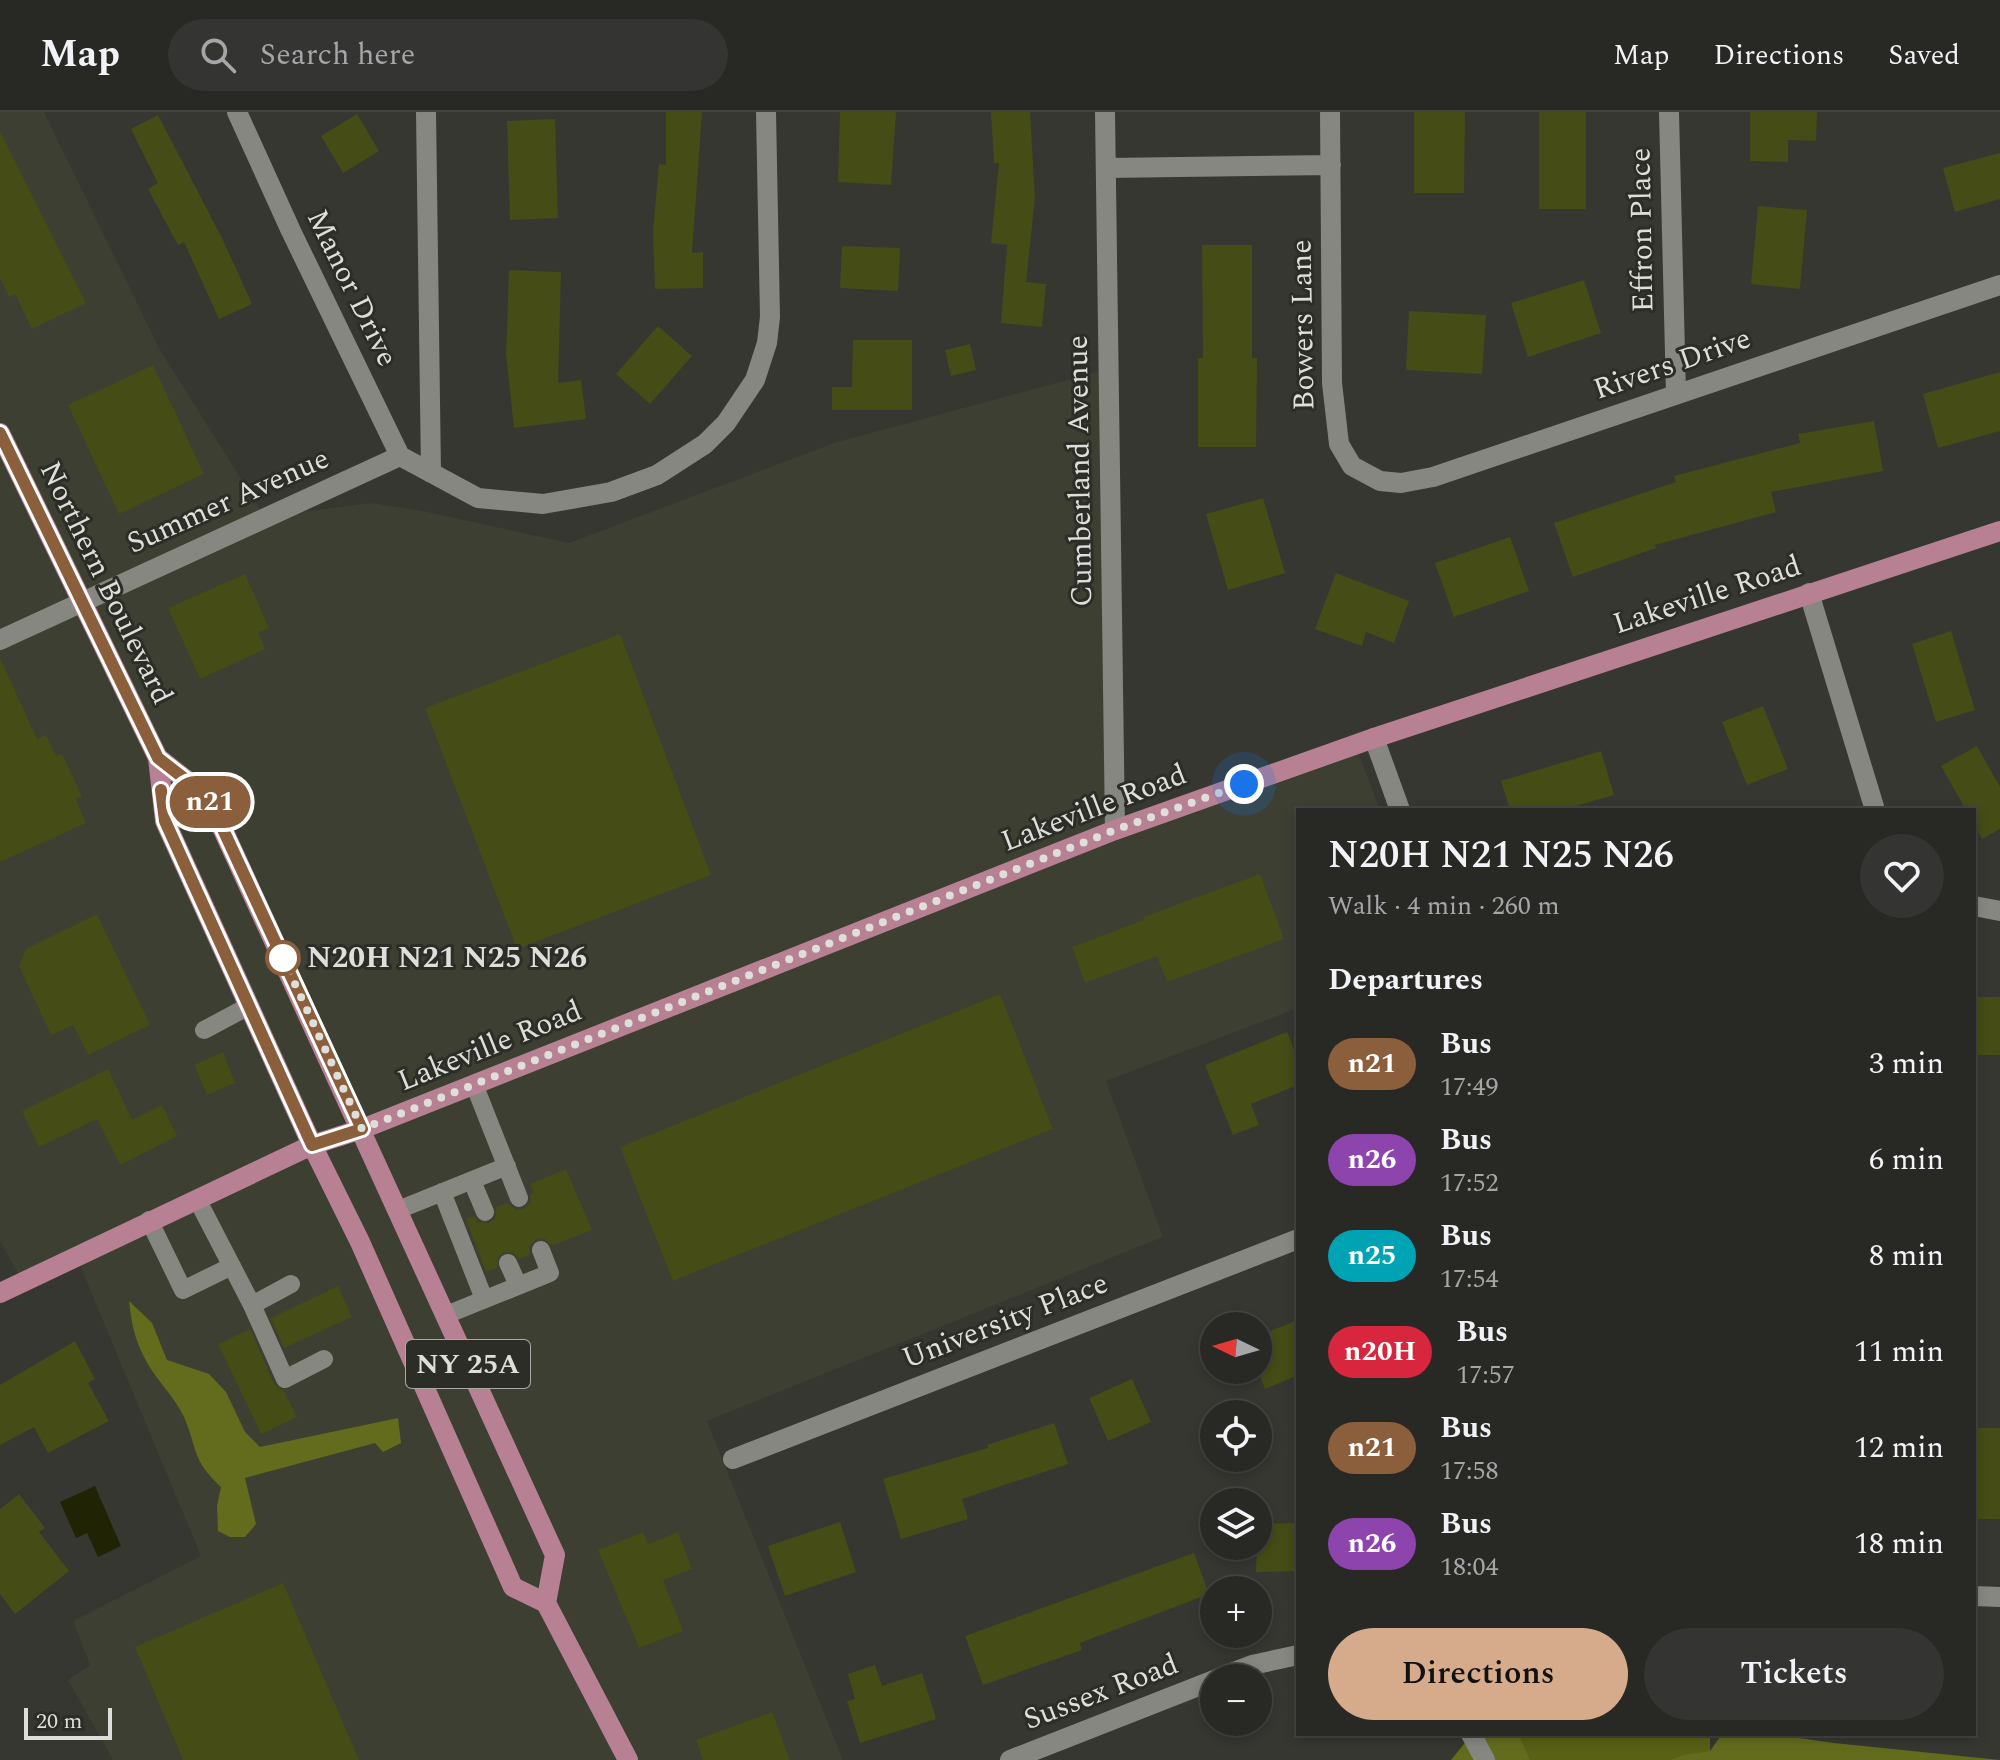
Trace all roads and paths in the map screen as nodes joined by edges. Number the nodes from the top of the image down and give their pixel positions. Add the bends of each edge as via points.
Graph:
1 (237, 112) edge
2 (426, 112) edge
3 (766, 112) edge
4 (1105, 112) edge
5 (1330, 112) edge
6 (1669, 112) edge
7 (1331, 165) junction
8 (1106, 168) junction
9 (2000, 285) edge
10 (1676, 394) junction
11 (0, 433) edge
12 (400, 456) junction
13 (431, 473) junction
14 (1363, 473) joint
15 (2000, 531) edge
16 (1809, 593) junction
17 (81, 601) junction
18 (0, 640) edge
19 (1374, 738) junction
20 (158, 758) junction
21 (1399, 808) edge
22 (1874, 808) edge
23 (1115, 830) junction
24 (1976, 906) edge
25 (2000, 911) edge
26 (249, 1006) junction
27 (204, 1030) dead end
28 (474, 1084) junction
29 (362, 1129) junction
30 (312, 1145) junction
31 (507, 1166) junction
32 (472, 1181) junction
33 (442, 1192) junction
34 (519, 1198) dead end
35 (197, 1199) junction
36 (398, 1210) junction
37 (485, 1212) dead end
38 (149, 1220) junction
39 (1296, 1240) edge
40 (541, 1250) dead end
41 (508, 1263) dead end
42 (232, 1266) junction
43 (291, 1284) dead end
44 (518, 1285) junction
45 (0, 1293) edge
46 (484, 1299) junction
47 (252, 1305) junction
48 (446, 1315) junction
49 (324, 1359) dead end
50 (733, 1459) dead end
51 (1976, 1596) edge
52 (2000, 1597) edge
53 (546, 1603) junction
54 (1296, 1655) edge
55 (1257, 1664) edge
56 (1200, 1685) edge
57 (1472, 1736) edge
58 (628, 1760) edge
59 (1010, 1760) edge
60 (1485, 1760) edge

1 - 12 street, Manor Drive
2 - 13 street
3 - 13 street via 767,343 755,380 726,423 705,444 657,475 611,492 543,504 478,498
4 - 8 street, Cumberland Avenue
5 - 7 street, Bowers Lane
6 - 10 street, Effron Place
7 - 8 street
7 - 14 street, Bowers Lane via 1334,421 1344,455
8 - 23 street, Cumberland Avenue
9 - 10 street, Rivers Drive
10 - 14 street, Rivers Drive via 1433,477 1390,483
11 - 17 main road, Northern Boulevard / NY 25A
12 - 13 street
12 - 17 street, Summer Avenue
15 - 16 main road, Lakeville Road
16 - 19 main road, Lakeville Road
16 - 22 street
17 - 18 street, Summer Avenue
17 - 20 main road, Northern Boulevard / NY 25A
19 - 21 street
19 - 23 main road, Lakeville Road
20 - 26 main road, Northern Boulevard / NY 25A via 165,821
20 - 29 main road, Northern Boulevard / NY 25A via 208,797
23 - 28 main road, Lakeville Road
24 - 25 street
26 - 27 lane
26 - 30 main road, Northern Boulevard / NY 25A
28 - 29 main road, Lakeville Road
28 - 31 lane
29 - 30 main road, Lakeville Road
29 - 36 main road, Northern Boulevard / NY 25A
30 - 35 main road, Lakeville Road
30 - 53 main road, Northern Boulevard / NY 25A via 513,1587
31 - 32 lane
31 - 34 lane
32 - 33 lane
32 - 37 lane
33 - 36 lane
33 - 46 lane
35 - 38 main road, Lakeville Road
35 - 42 lane
36 - 48 main road, Northern Boulevard / NY 25A
38 - 42 lane via 183,1290
38 - 45 main road, Lakeville Road
39 - 50 street, University Place
40 - 44 lane via 550,1273
41 - 44 lane
42 - 47 lane
43 - 47 lane
44 - 46 lane
46 - 48 lane
47 - 49 lane via 285,1379
48 - 53 main road, Northern Boulevard / NY 25A via 555,1555
51 - 52 street
53 - 58 main road
54 - 55 street, Sussex Road
56 - 59 street, Sussex Road
57 - 60 street

